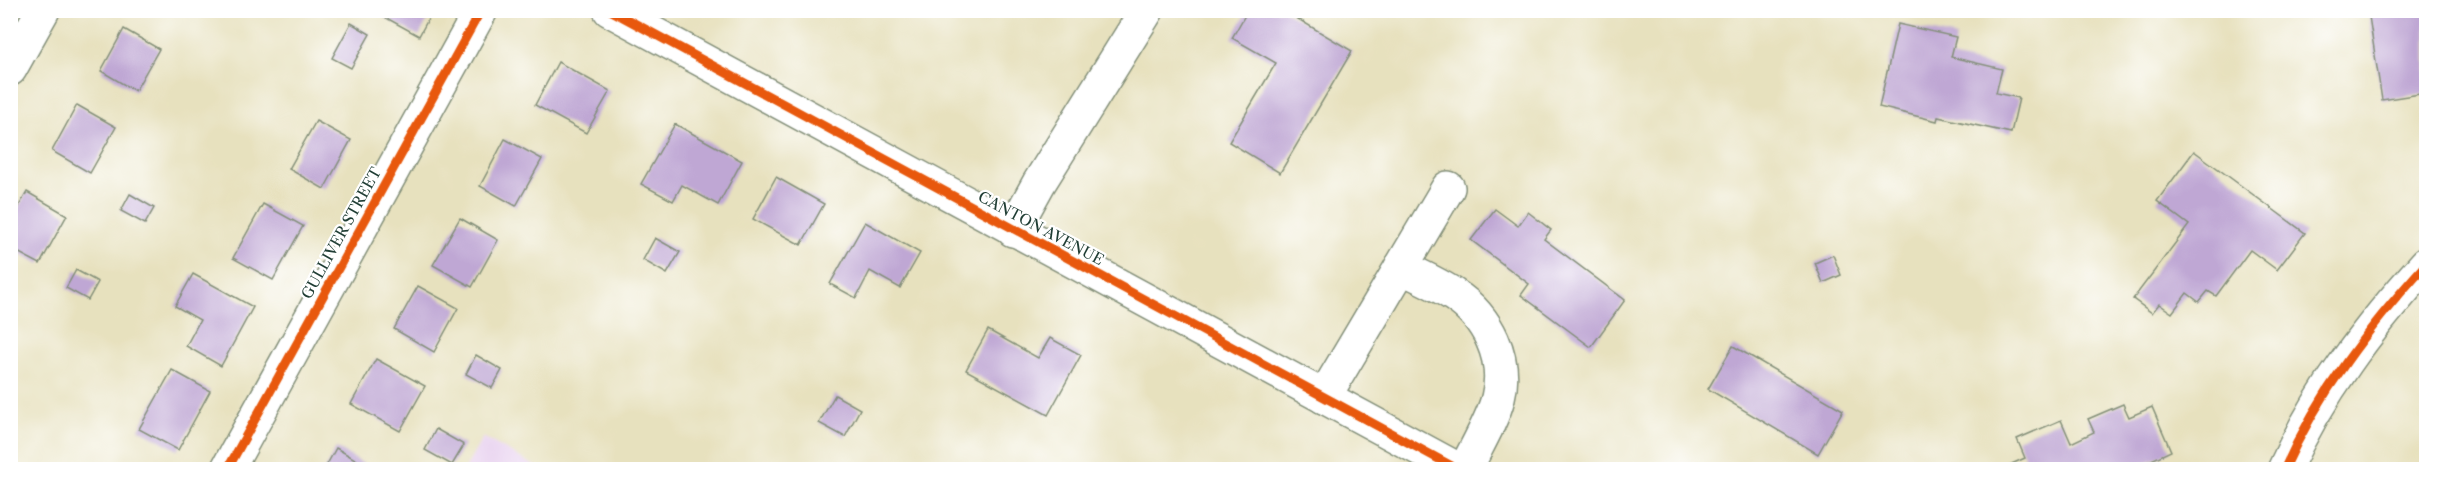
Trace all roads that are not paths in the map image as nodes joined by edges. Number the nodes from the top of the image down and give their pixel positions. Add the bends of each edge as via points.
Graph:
1 (43, 10) edge
2 (481, 10) edge
3 (610, 10) edge
4 (1147, 10) edge
5 (10, 69) edge
6 (1448, 188) dead end
7 (1014, 230) junction
8 (2427, 264) edge
9 (1401, 267) junction
10 (1324, 397) junction
11 (227, 470) edge
12 (1459, 470) edge
13 (1465, 470) edge
14 (2284, 470) edge

1 - 5 main road
2 - 11 main road, GULLIVER STREET
3 - 7 main road, CANTON AVENUE
4 - 7 main road
6 - 9 main road
7 - 10 main road, CANTON AVENUE
8 - 14 main road via 2337,374 2315,407
9 - 10 main road
9 - 13 main road via 1455,296 1481,320 1496,348 1503,374 1498,401
10 - 12 main road, CANTON AVENUE

